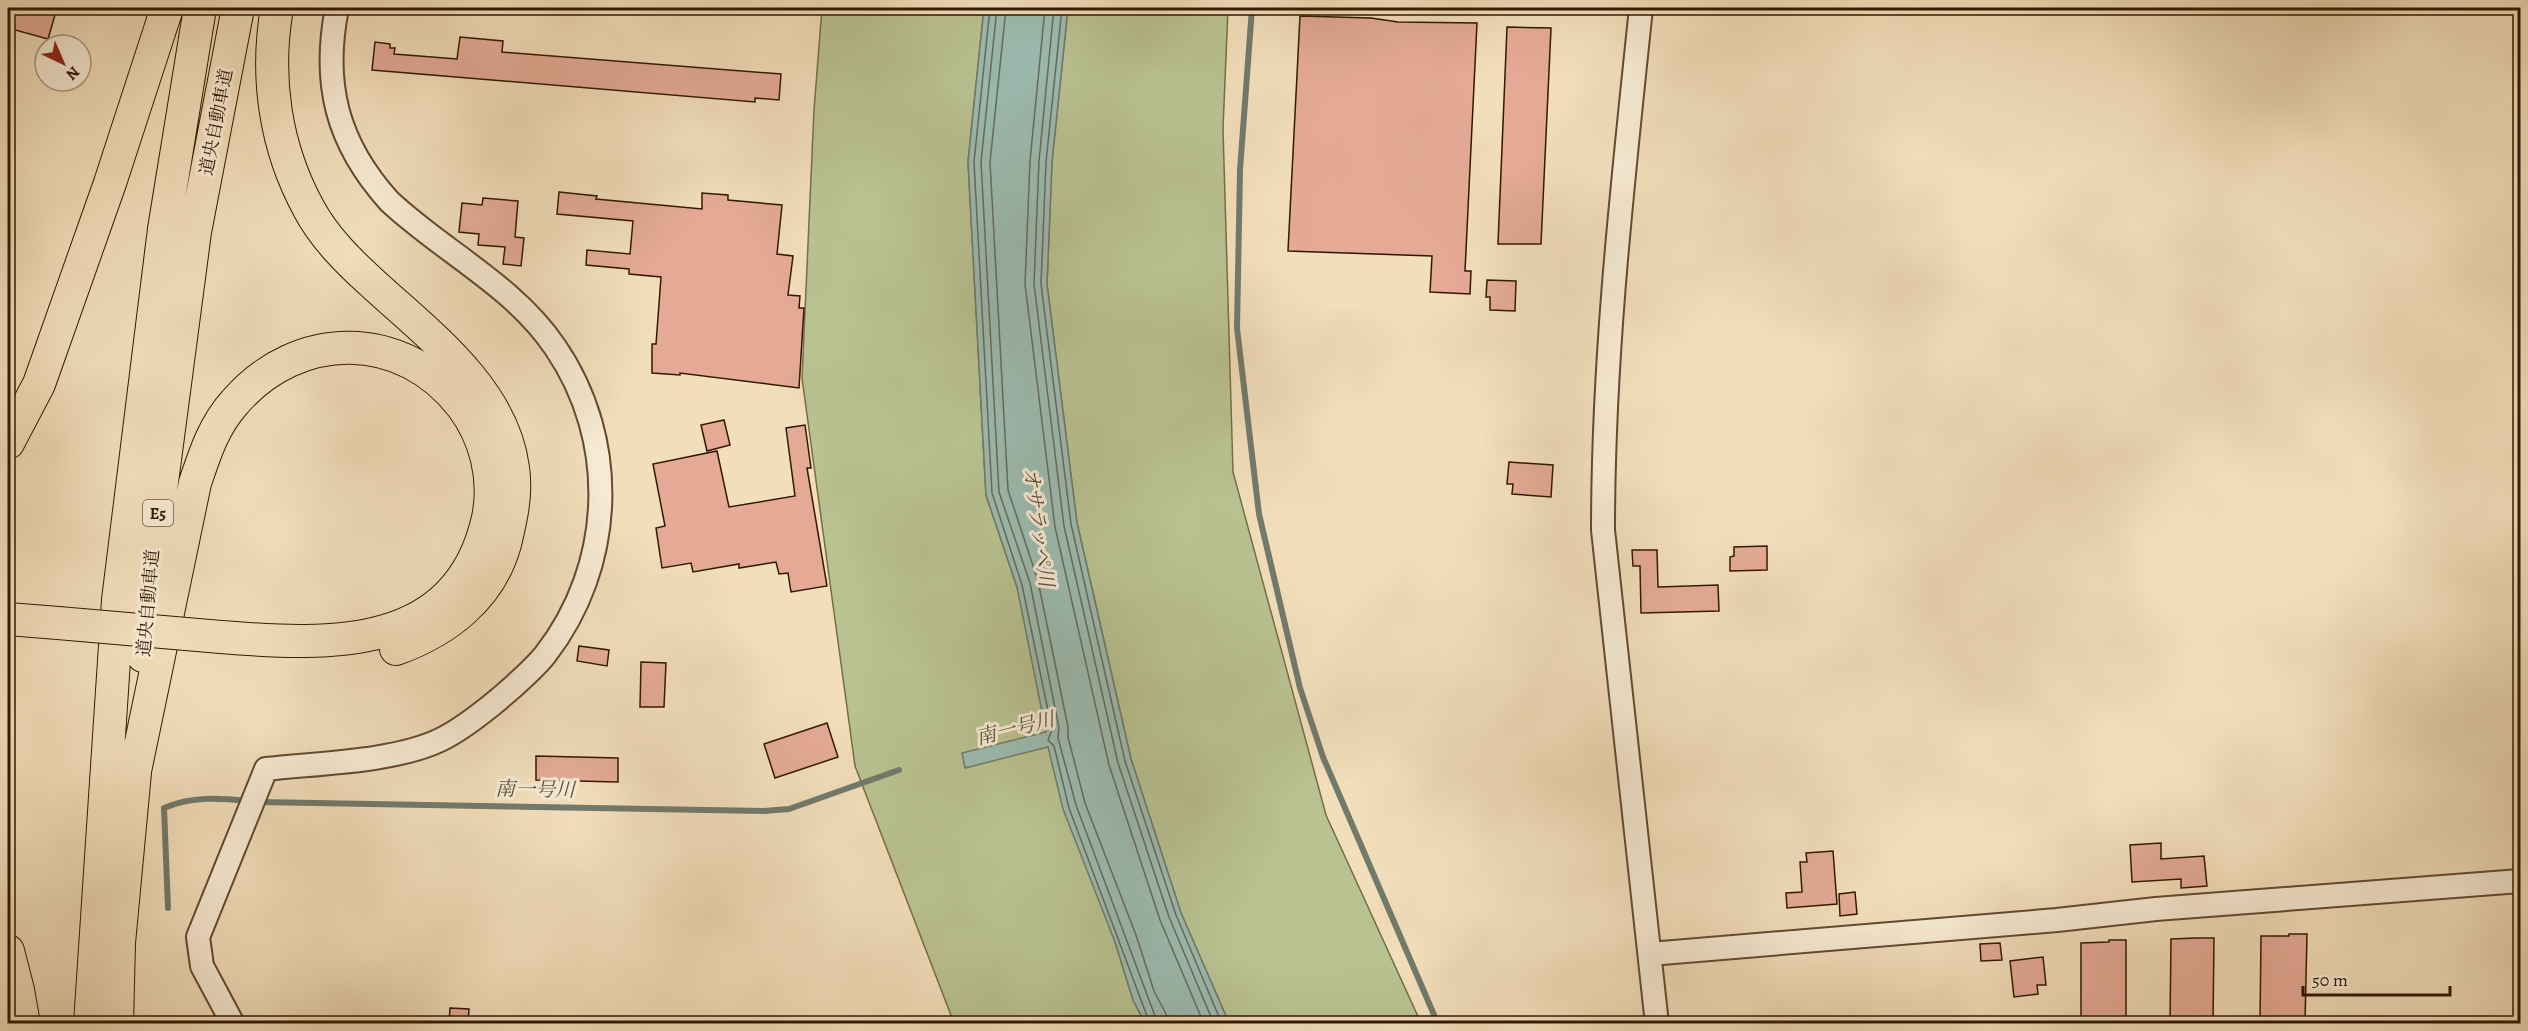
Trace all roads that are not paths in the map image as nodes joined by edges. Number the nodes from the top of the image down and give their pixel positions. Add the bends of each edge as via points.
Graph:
1 (166, 8) edge
2 (200, 8) edge
3 (238, 8) edge
4 (277, 8) edge
5 (337, 8) edge
6 (1641, 8) edge
7 (8, 443) edge
8 (8, 619) edge
9 (57, 631) junction
10 (8, 637) edge
11 (219, 647) junction
12 (135, 771) junction
13 (2520, 881) edge
14 (8, 951) edge
15 (1650, 954) junction
16 (24, 1023) edge
17 (90, 1023) edge
18 (117, 1023) edge
19 (233, 1023) edge
20 (1657, 1023) edge

1 - 7 highway via 39,384
2 - 17 highway, 道央自動車道 / E5 via 164,229 118,600
3 - 12 highway, 道央自動車道 / E5 via 192,256 147,596
4 - 11 highway via 272,53 273,100 294,181 328,238 455,361 486,400 509,449 513,503 503,550 484,586 465,611 440,630 364,657 301,662
5 - 19 street via 331,35 332,88 342,130 352,150 371,182 389,201 505,293 546,334 577,384 593,428 601,506 594,556 560,632 531,670 486,710 441,740 415,750 266,769 198,938 202,966
6 - 15 street via 1617,248 1603,458 1603,530
8 - 9 highway
9 - 10 highway
9 - 11 highway, bridge
11 - 12 highway via 342,640 389,631 426,612 467,572 485,528 490,474 486,453 471,419 439,382 411,364 379,351 322,349 274,367 234,402 207,447 195,483
12 - 18 highway, 道央自動車道 / E5 via 119,943
13 - 15 street
14 - 16 highway
15 - 20 street

